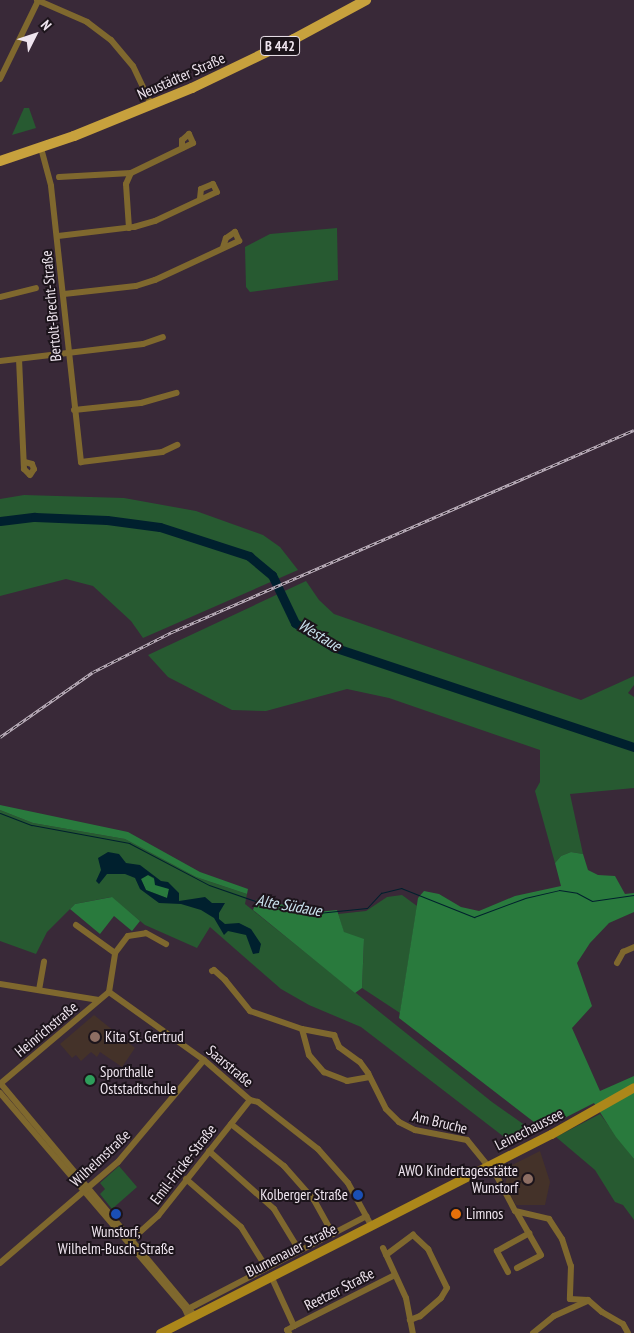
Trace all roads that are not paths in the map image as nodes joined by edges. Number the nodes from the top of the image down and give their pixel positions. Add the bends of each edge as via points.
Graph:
1 (37, 0) edge
2 (366, 0) edge
3 (0, 80) edge
4 (152, 106) junction
5 (41, 148) junction
6 (182, 148) dead end
7 (0, 161) edge
8 (131, 172) junction
9 (59, 177) dead end
10 (200, 198) dead end
11 (129, 228) junction
12 (58, 236) junction
13 (223, 247) dead end
14 (36, 288) dead end
15 (64, 294) junction
16 (0, 297) edge
17 (163, 338) dead end
18 (70, 352) junction
19 (19, 359) junction
20 (0, 361) edge
21 (177, 393) dead end
22 (74, 410) junction
23 (178, 445) dead end
24 (25, 462) dead end
25 (76, 925) dead end
26 (166, 944) dead end
27 (634, 947) edge
28 (115, 953) junction
29 (44, 961) dead end
30 (617, 963) dead end
31 (212, 972) dead end
32 (0, 984) edge
33 (39, 990) junction
34 (108, 992) junction
35 (99, 1000) junction
36 (302, 1030) junction
37 (204, 1060) junction
38 (370, 1077) junction
39 (0, 1084) edge
40 (634, 1086) edge
41 (0, 1093) edge
42 (250, 1100) junction
43 (230, 1124) junction
44 (209, 1151) junction
45 (490, 1165) junction
46 (186, 1179) junction
47 (86, 1189) junction
48 (436, 1193) joint
49 (517, 1213) junction
50 (369, 1221) junction
51 (529, 1233) junction
52 (333, 1234) junction
53 (130, 1241) junction
54 (383, 1248) dead end
55 (299, 1250) junction
56 (386, 1255) junction
57 (0, 1263) edge
58 (266, 1267) junction
59 (516, 1268) dead end
60 (508, 1272) dead end
61 (272, 1276) junction
62 (396, 1276) junction
63 (570, 1300) junction
64 (588, 1300) junction
65 (570, 1309) junction
66 (191, 1314) junction
67 (410, 1320) junction
68 (294, 1326) junction
69 (160, 1333) edge
70 (289, 1333) edge
71 (413, 1333) edge
72 (533, 1333) edge
73 (628, 1333) edge

1 - 3 street
1 - 4 street via 87,22 111,40 133,66
2 - 4 main road, Neustädter Straße / B 442 via 294,39
4 - 5 main road, Neustädter Straße / B 442
5 - 7 main road, Neustädter Straße / B 442
5 - 12 street, Bertolt-Brecht-Straße via 51,186
6 - 8 street
8 - 9 street
8 - 11 street via 126,184
10 - 11 street via 155,221
11 - 12 street
12 - 15 street, Bertolt-Brecht-Straße
13 - 15 street via 136,286
14 - 16 street
15 - 18 street, Bertolt-Brecht-Straße
17 - 18 street via 143,344
18 - 19 street
18 - 22 street, Bertolt-Brecht-Straße
19 - 20 street
19 - 24 street
21 - 22 street via 141,403
22 - 23 street, Bertolt-Brecht-Straße via 81,462 162,452
25 - 28 street
26 - 28 street via 146,933 137,932 128,936
27 - 30 street via 623,952
28 - 34 street
29 - 33 street
31 - 36 street, Am Bruche via 214,970 225,980 250,1011
32 - 33 street
33 - 35 street
34 - 35 street, Heinrichstraße
34 - 37 street, Saarstraße
35 - 39 street, Heinrichstraße
36 - 38 street, Am Bruche via 334,1035 339,1047 360,1062
36 - 38 street via 308,1055 324,1072 347,1081
37 - 42 street, Saarstraße
37 - 47 street, Wilhelmstraße via 139,1140
38 - 45 street, Am Bruche via 386,1109 399,1122 415,1130 467,1140
39 - 47 street
40 - 45 street, Leinechaussee via 602,1107
41 - 47 street
42 - 43 street, Emil-Fricke-Straße
42 - 50 street, Saarstraße via 258,1102 318,1149 348,1183
43 - 44 street, Emil-Fricke-Straße
43 - 52 street via 284,1166 314,1200
44 - 46 street, Emil-Fricke-Straße
44 - 55 street via 274,1209
45 - 48 street, Leinechaussee
45 - 49 street, Am Bruche
46 - 53 street, Emil-Fricke-Straße via 158,1216
46 - 58 street via 241,1227
47 - 53 street
47 - 57 street, Wilhelmstraße
48 - 50 street, Blumenauer Straße
49 - 51 street, Am Bruche
49 - 63 street via 546,1216 558,1232 571,1266
50 - 52 street, Blumenauer Straße
50 - 61 street, Blumenauer Straße
51 - 59 street, Am Bruche via 541,1255
51 - 60 street via 497,1251
52 - 55 street, Blumenauer Straße
53 - 66 street
53 - 66 street
54 - 56 street
55 - 58 street, Blumenauer Straße
56 - 62 street
56 - 67 street via 413,1235 428,1249 447,1288 447,1293
58 - 66 street, Blumenauer Straße
61 - 66 street, Blumenauer Straße
61 - 68 street
62 - 67 street via 406,1298
62 - 68 street, Reetzer Straße
63 - 64 street
63 - 65 street
64 - 65 street
64 - 73 street via 623,1324
65 - 72 street
66 - 69 street, Blumenauer Straße
67 - 71 street
68 - 70 street via 287,1330

